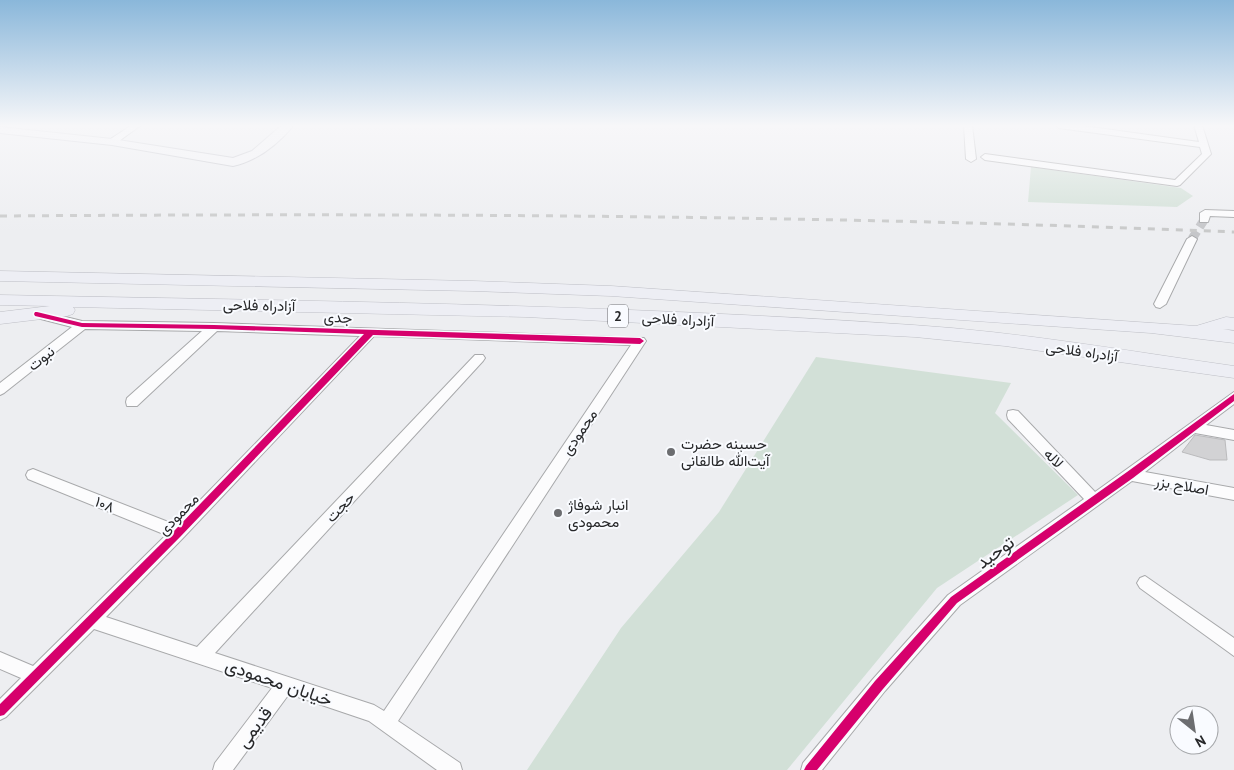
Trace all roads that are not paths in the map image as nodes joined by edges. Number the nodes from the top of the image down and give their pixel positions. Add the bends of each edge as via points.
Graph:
1 (227, 161) edge
2 (241, 161) edge
3 (1020, 161) edge
4 (1200, 161) edge
5 (233, 162) joint
6 (1234, 214) edge
7 (1204, 220) tunnel mouth
8 (1192, 239) tunnel mouth
9 (0, 276) edge
10 (0, 300) edge
11 (142, 302) junction
12 (1160, 304) dead end
13 (37, 314) junction
14 (0, 318) edge
15 (1234, 324) edge
16 (82, 325) junction
17 (214, 327) junction
18 (1193, 330) junction
19 (371, 332) junction
20 (1234, 337) edge
21 (640, 341) joint
22 (479, 358) dead end
23 (1234, 372) edge
24 (0, 390) edge
25 (1234, 397) edge
26 (132, 402) dead end
27 (1013, 415) dead end
28 (1194, 428) junction
29 (1234, 436) edge
30 (33, 475) dead end
31 (1130, 475) junction
32 (1234, 494) edge
33 (1094, 500) junction
34 (178, 533) junction
35 (1145, 584) dead end
36 (92, 620) junction
37 (1234, 648) edge
38 (201, 656) junction
39 (0, 660) edge
40 (35, 676) junction
41 (286, 684) junction
42 (0, 710) edge
43 (387, 722) junction
44 (222, 770) edge
45 (453, 770) edge
46 (810, 770) edge

1 - 5 main road
2 - 5 main road
3 - 4 street via 1177,183
6 - 7 street via 1205,213
8 - 12 street
9 - 18 highway, آزادراه فلاحی / 2 via 611,291
10 - 11 highway, آزادراه فلاحی / 2
11 - 13 highway
11 - 23 highway, آزادراه فلاحی / 2 via 526,311 915,331 1006,340
13 - 14 highway
13 - 16 street, جدی
15 - 18 highway
16 - 17 street, جدی
16 - 24 street, نبوت
17 - 19 street, جدی
17 - 26 street
18 - 20 highway, آزادراه فلاحی / 2
19 - 21 street, جدی
19 - 34 street, محمودی
21 - 43 street, محمودی
22 - 38 street, حجت
25 - 28 street, توحید
27 - 33 street, لاله
28 - 29 street
28 - 31 street, توحید
30 - 34 street, ۱۰۸
31 - 32 street, اصلاح بزر
31 - 33 street, توحید
33 - 46 street, توحید via 954,600
34 - 36 street, محمودی
35 - 37 street
36 - 38 street, خیابان محمودی
36 - 40 street, محمودی
38 - 41 street, خیابان محمودی
39 - 40 street
40 - 42 street, محمودی
41 - 43 street, خیابان محمودی via 374,714
41 - 44 street, قدیمی
43 - 45 street, خیابان محمودی

